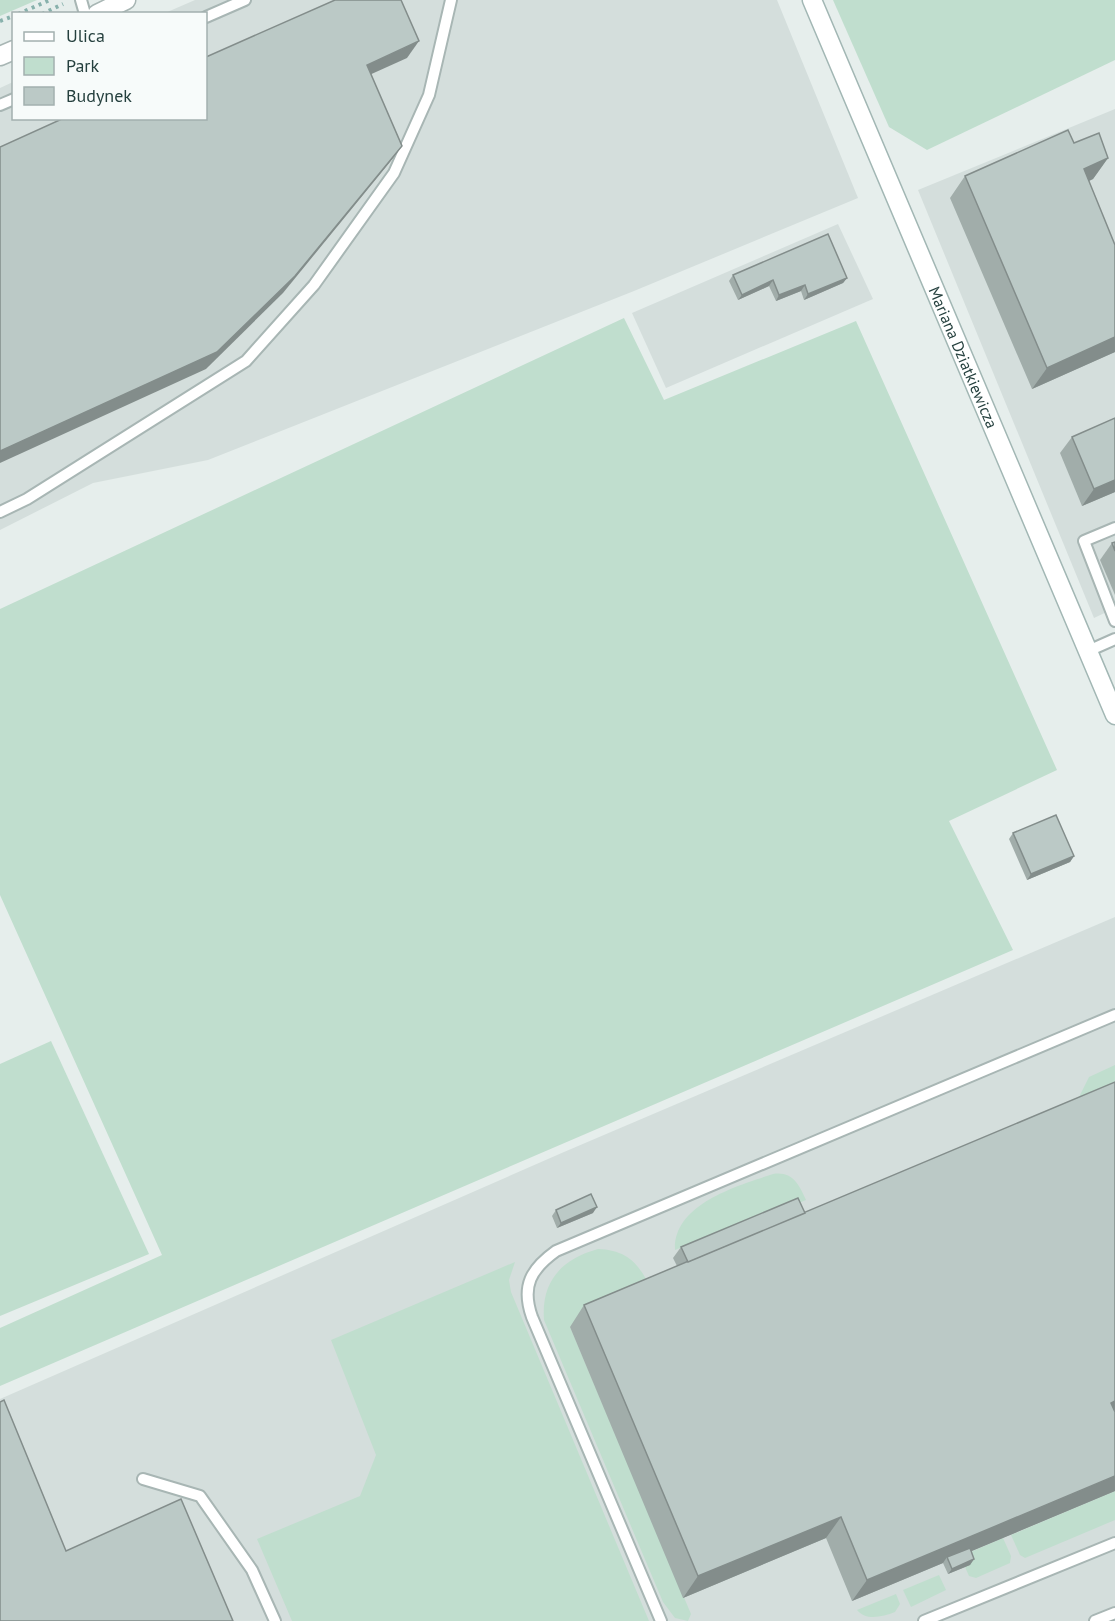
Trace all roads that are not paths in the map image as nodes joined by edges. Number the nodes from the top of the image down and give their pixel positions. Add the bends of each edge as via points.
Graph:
1 (126, 0) edge
2 (245, 0) edge
3 (451, 0) edge
4 (812, 0) edge
5 (101, 12) edge
6 (207, 17) edge
7 (0, 512) edge
8 (1115, 528) edge
9 (1115, 621) edge
10 (1115, 639) edge
11 (1088, 651) junction
12 (1115, 715) edge
13 (1115, 1015) edge
14 (143, 1479) dead end
15 (1115, 1543) edge
16 (1115, 1613) edge
17 (275, 1621) edge
18 (661, 1621) edge
19 (924, 1621) edge
20 (1095, 1621) edge

1 - 5 street
2 - 6 lane
3 - 7 lane via 429,94 394,172 314,285 246,361 27,499
4 - 11 street, Mariana Dziatkiewicza
8 - 9 lane via 1084,541
10 - 11 lane
11 - 12 street, Mariana Dziatkiewicza
13 - 18 lane via 556,1251 532,1271 527,1293 532,1317
14 - 17 lane via 200,1496 252,1570
15 - 19 lane
16 - 20 lane

